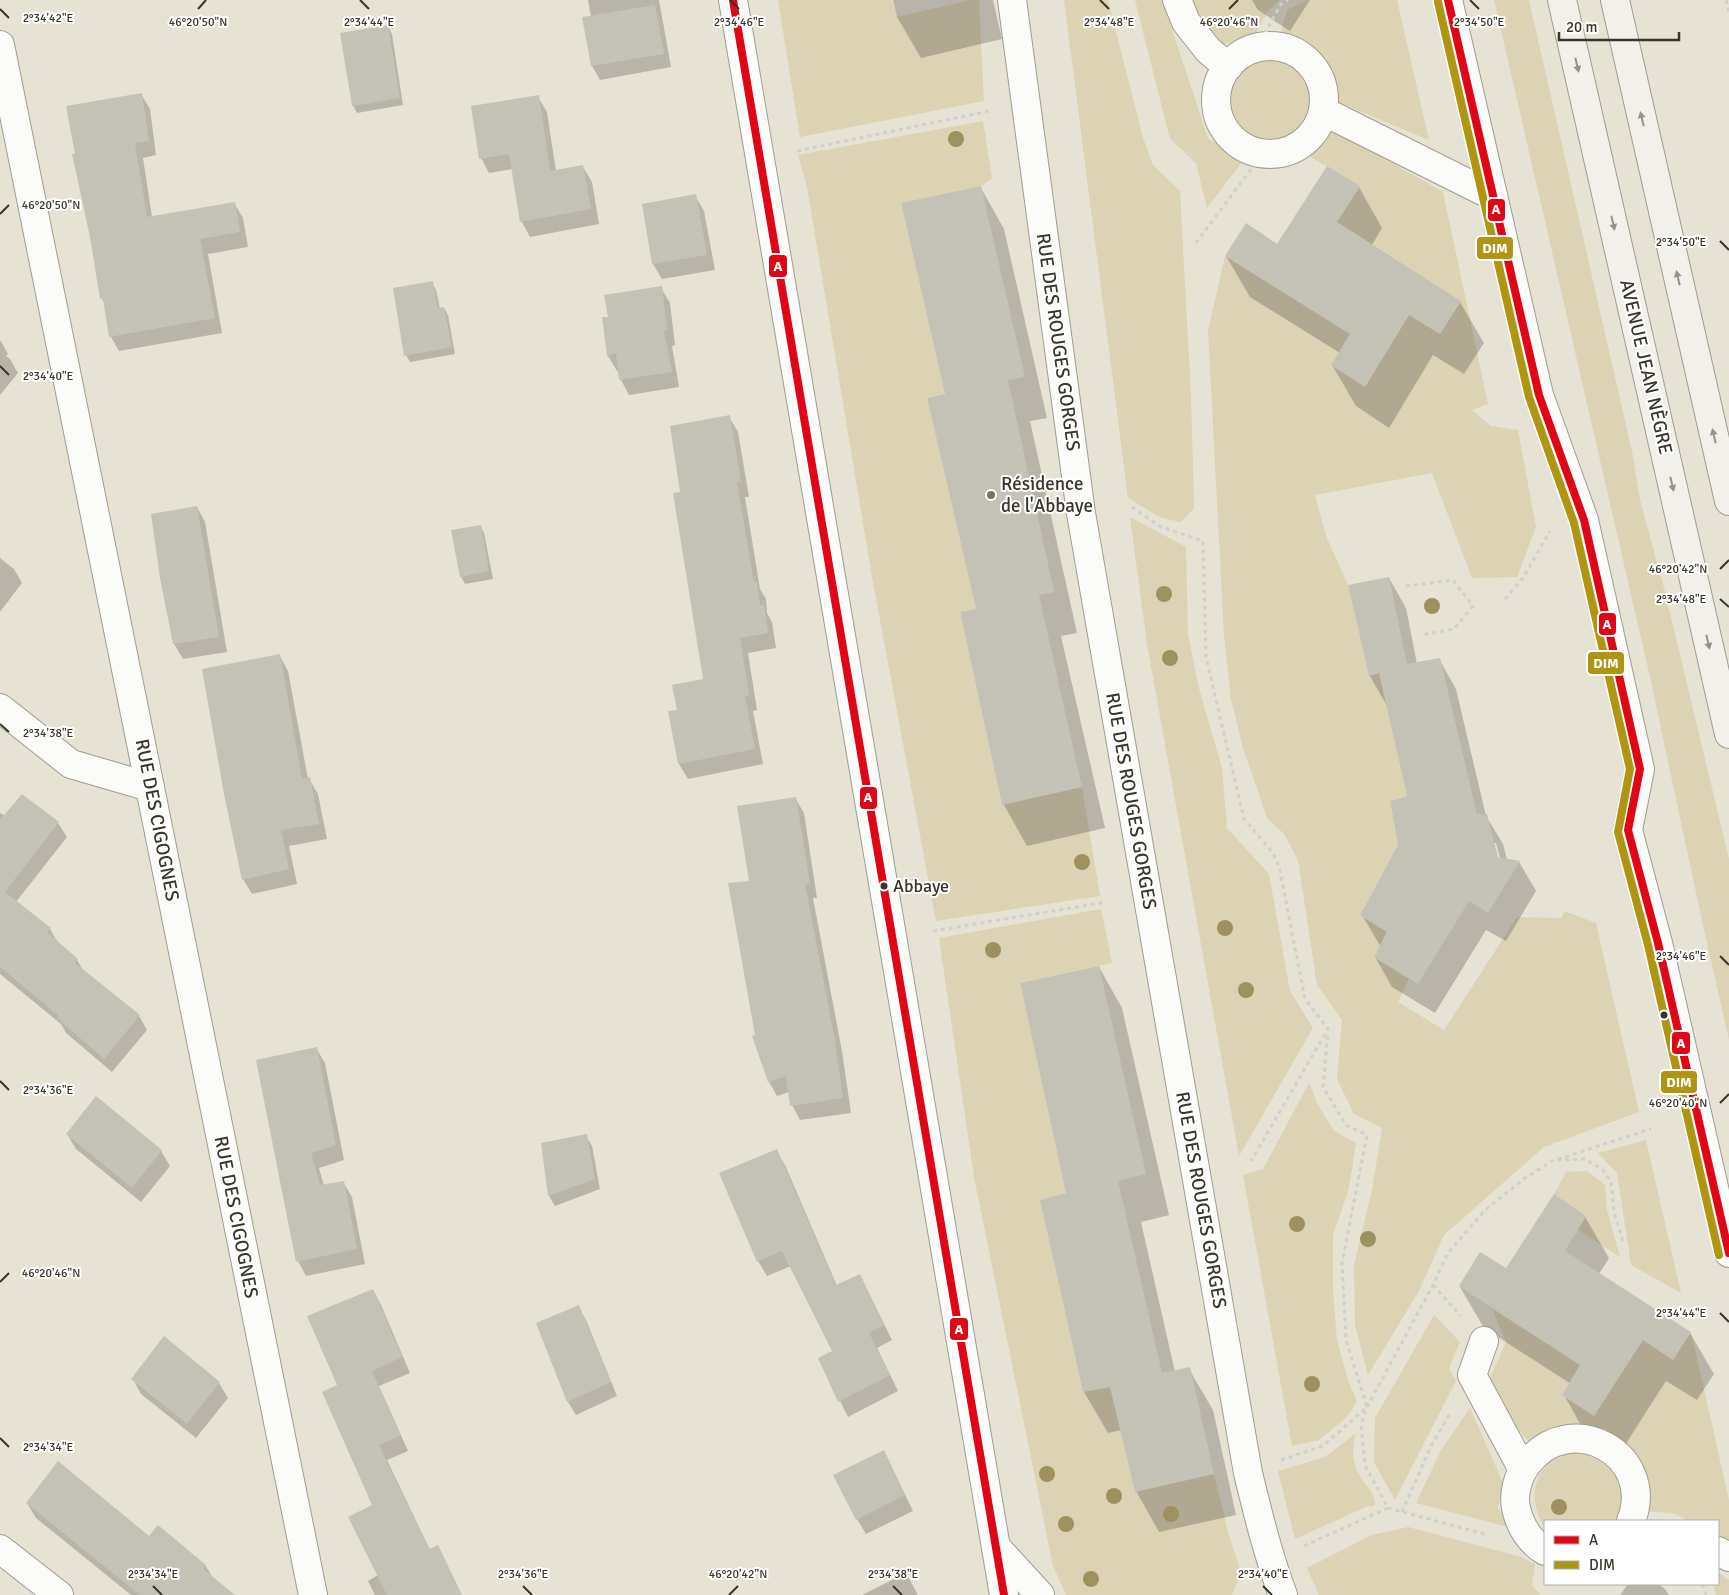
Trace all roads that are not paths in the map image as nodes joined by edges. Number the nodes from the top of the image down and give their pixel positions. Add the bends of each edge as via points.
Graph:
1 (734, 0) edge
2 (1012, 0) edge
3 (1177, 0) edge
4 (1448, 0) edge
5 (1562, 0) edge
6 (1615, 0) edge
7 (0, 45) edge
8 (1228, 66) junction
9 (1323, 111) junction
10 (1493, 196) junction
11 (1729, 501) edge
12 (0, 708) edge
13 (1729, 734) edge
14 (150, 787) junction
15 (1729, 1253) edge
16 (1484, 1341) road end
17 (1522, 1470) junction
18 (1637, 1520) edge
19 (996, 1548) junction
20 (0, 1549) edge
21 (1544, 1550) edge
22 (59, 1595) edge
23 (312, 1595) edge
24 (1004, 1595) edge
25 (1040, 1595) edge
26 (1284, 1595) edge

1 - 19 street
2 - 26 street, RUE DES ROUGES GORGES via 1081,513 1248,1473 1258,1518
3 - 8 street via 1186,22 1208,50
4 - 10 street
5 -> 13 main road, AVENUE JEAN NÈGRE
11 -> 6 main road
7 - 14 street, RUE DES CIGOGNES
8 - 9 street via 1240,55 1256,48 1273,46 1291,51 1307,61 1318,75 1324,93
8 - 9 street via 1219,82 1218,116 1225,131 1238,144 1253,152 1288,151 1304,142 1316,128
9 - 10 street
10 - 15 street via 1539,395 1586,530 1640,768 1628,830 1658,944
12 - 14 street via 71,764
14 - 23 street, RUE DES CIGOGNES
16 - 17 street via 1472,1375
17 - 18 street via 1535,1454 1552,1443 1571,1438 1591,1440 1610,1448 1625,1462 1634,1480
17 - 21 street via 1516,1487 1520,1522 1529,1538
19 - 24 street
19 - 25 street
20 - 22 street

